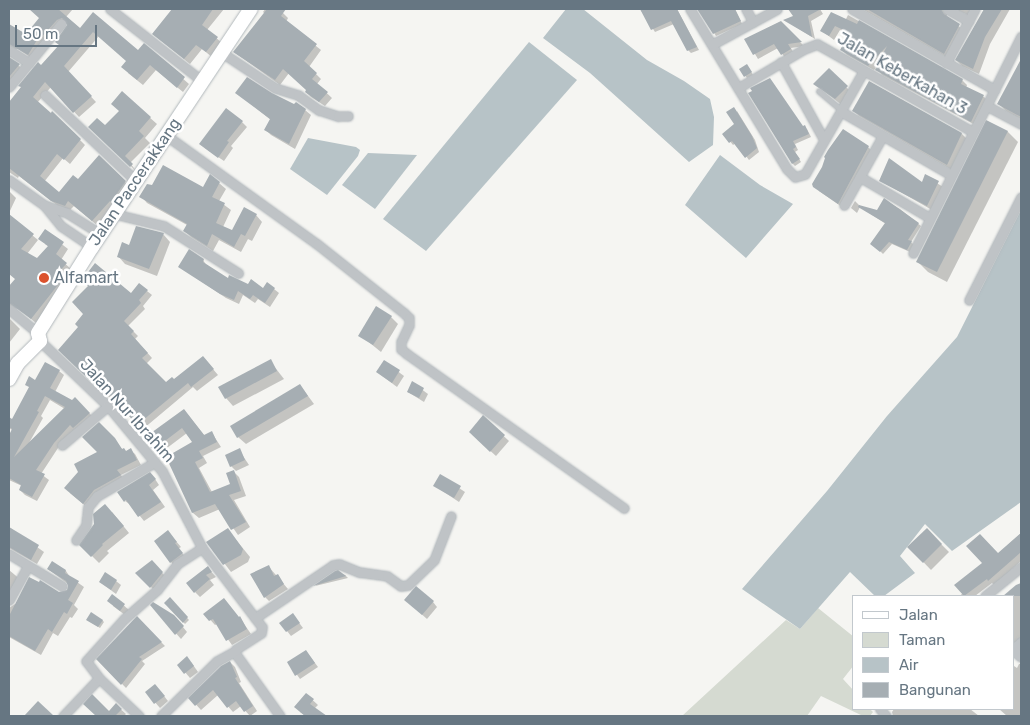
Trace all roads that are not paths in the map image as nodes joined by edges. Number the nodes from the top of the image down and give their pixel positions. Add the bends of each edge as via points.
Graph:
1 (110, 9) edge
2 (251, 9) edge
3 (690, 9) edge
4 (746, 9) edge
5 (776, 9) edge
6 (853, 9) edge
7 (947, 9) edge
8 (975, 9) edge
9 (969, 21) junction
10 (753, 22) junction
11 (61, 24) dead end
12 (1021, 36) edge
13 (713, 44) junction
14 (9, 50) edge
15 (221, 52) junction
16 (781, 62) junction
17 (946, 62) junction
18 (29, 63) junction
19 (863, 72) junction
20 (202, 81) junction
21 (9, 86) edge
22 (738, 88) junction
23 (994, 90) junction
24 (819, 91) dead end
25 (45, 95) dead end
26 (987, 106) junction
27 (842, 111) junction
28 (348, 116) dead end
29 (1021, 124) edge
30 (973, 132) junction
31 (167, 136) junction
32 (882, 137) junction
33 (824, 140) junction
34 (951, 175) junction
35 (860, 177) junction
36 (9, 180) edge
37 (136, 181) junction
38 (1021, 197) edge
39 (44, 205) junction
40 (844, 205) dead end
41 (115, 214) junction
42 (930, 218) junction
43 (100, 234) junction
44 (92, 247) junction
45 (913, 253) dead end
46 (238, 273) dead end
47 (969, 300) dead end
48 (9, 309) edge
49 (39, 337) junction
50 (9, 379) edge
51 (108, 406) junction
52 (62, 445) dead end
53 (155, 462) junction
54 (624, 508) dead end
55 (452, 516) dead end
56 (76, 540) dead end
57 (202, 548) junction
58 (9, 554) edge
59 (28, 566) junction
60 (1021, 566) edge
61 (62, 586) dead end
62 (986, 595) edge
63 (9, 600) edge
64 (255, 618) junction
65 (235, 651) junction
66 (98, 678) junction
67 (63, 716) edge
68 (139, 716) edge
69 (160, 716) edge
70 (280, 716) edge

1 - 20 street
2 - 15 main road, Jalan Paccerakkang
3 - 13 street
4 - 10 street
5 - 10 street
6 - 17 street
7 - 9 street
8 - 9 street
9 - 17 street
10 - 13 street
11 - 18 street
12 - 23 street
13 - 22 street
14 - 18 street
15 - 20 main road, Jalan Paccerakkang
15 - 28 street via 275,88 298,95 319,110
16 - 19 street, Jalan Keberkahan 3 via 817,44
16 - 22 street, Jalan Keberkahan 3
16 - 33 street
17 - 23 street
18 - 21 street
19 - 27 street
19 - 30 street, Jalan Keberkahan 3
20 - 31 main road, Jalan Paccerakkang
22 - 33 street via 794,176 804,176
23 - 26 street
24 - 27 lane
25 - 37 street
26 - 29 street
26 - 30 street
27 - 32 street
27 - 33 street
30 - 34 street
31 - 37 main road, Jalan Paccerakkang
31 - 54 street via 310,238 404,313 409,324 401,349 407,354
32 - 34 street
32 - 35 street
34 - 42 street
35 - 40 street
35 - 42 street
36 - 39 street
37 - 41 main road, Jalan Paccerakkang
38 - 47 street
39 - 43 street via 67,213
39 - 44 street via 62,226
41 - 43 main road, Jalan Paccerakkang
41 - 46 street via 164,226
42 - 45 street
43 - 44 main road, Jalan Paccerakkang
44 - 49 main road, Jalan Paccerakkang
48 - 49 street, Jalan Nur Ibrahim
49 - 50 main road, Jalan Paccerakkang
49 - 51 street, Jalan Nur Ibrahim
51 - 52 street
51 - 53 street, Jalan Nur Ibrahim
53 - 56 street via 97,496 88,507 86,525
53 - 57 street, Jalan Nur Ibrahim
55 - 64 street via 434,560 408,586 401,586 387,576 333,565
57 - 64 street, Jalan Nur Ibrahim
57 - 66 street via 176,564 157,590 124,619 87,659 86,664
58 - 59 street
59 - 61 street
59 - 63 street
60 - 62 street
64 - 65 street, Jalan Nur Ibrahim via 262,627 262,633
65 - 69 street via 218,660
65 - 70 street
66 - 67 street
66 - 68 street

